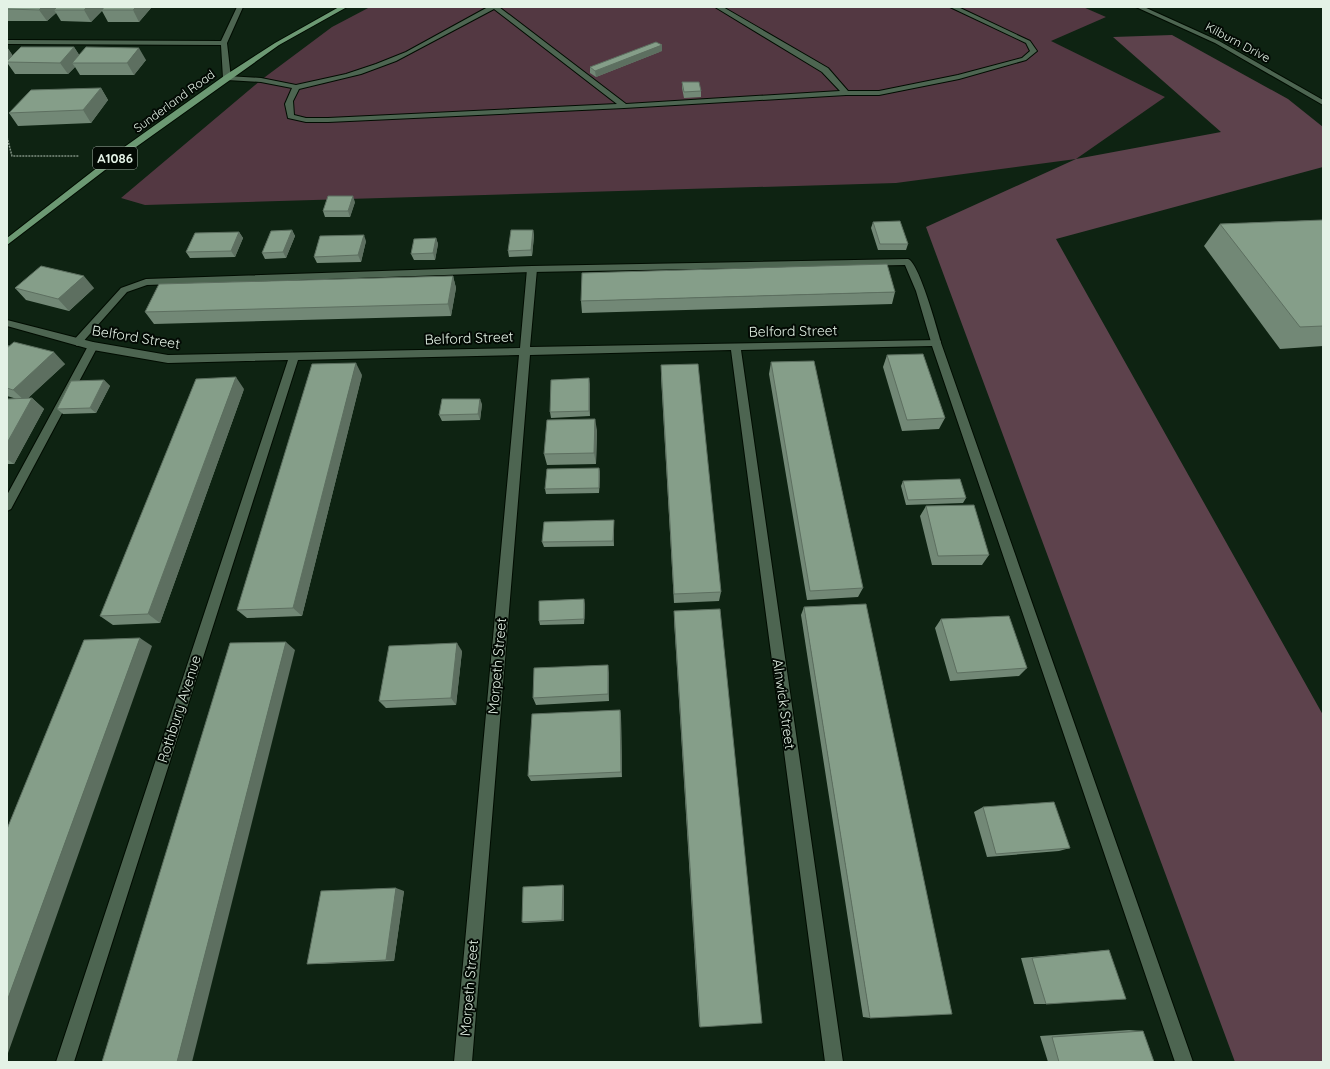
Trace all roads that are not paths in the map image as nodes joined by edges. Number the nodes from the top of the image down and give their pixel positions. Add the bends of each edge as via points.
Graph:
1 (240, 7) edge
2 (344, 7) edge
3 (494, 7) edge
4 (718, 7) edge
5 (953, 7) edge
6 (1139, 7) edge
7 (7, 42) edge
8 (224, 43) junction
9 (227, 78) junction
10 (296, 87) junction
11 (846, 93) junction
12 (1323, 103) edge
13 (624, 106) junction
14 (7, 242) edge
15 (532, 269) junction
16 (7, 323) edge
17 (77, 342) junction
18 (936, 342) junction
19 (93, 346) junction
20 (735, 346) junction
21 (525, 350) junction
22 (294, 356) junction
23 (7, 506) edge
24 (65, 1062) edge
25 (463, 1062) edge
26 (834, 1062) edge
27 (1184, 1062) edge

1 - 8 street
2 - 9 main road, Sunderland Road / A1086 via 277,44
3 - 10 street via 380,66
3 - 13 street
4 - 11 street via 825,70
5 - 11 street via 1028,42 1034,51 1024,58 959,77 879,93
6 - 12 street, Kilburn Drive via 1217,42
7 - 8 street
8 - 9 street
9 - 10 street via 261,80
9 - 14 main road, Sunderland Road / A1086 via 119,155
10 - 13 street via 289,97 291,116 306,120
11 - 13 street
15 - 17 street via 146,282 124,290
15 - 18 street via 908,262 921,291
15 - 21 street, Morpeth Street
16 - 17 street, Belford Street
17 - 19 street, Belford Street
18 - 20 street, Belford Street
18 - 27 street
19 - 22 street, Belford Street via 168,360
19 - 23 street
20 - 21 street, Belford Street
20 - 26 street, Alnwick Street
21 - 22 street, Belford Street
21 - 25 street, Morpeth Street
22 - 24 street, Rothbury Avenue

